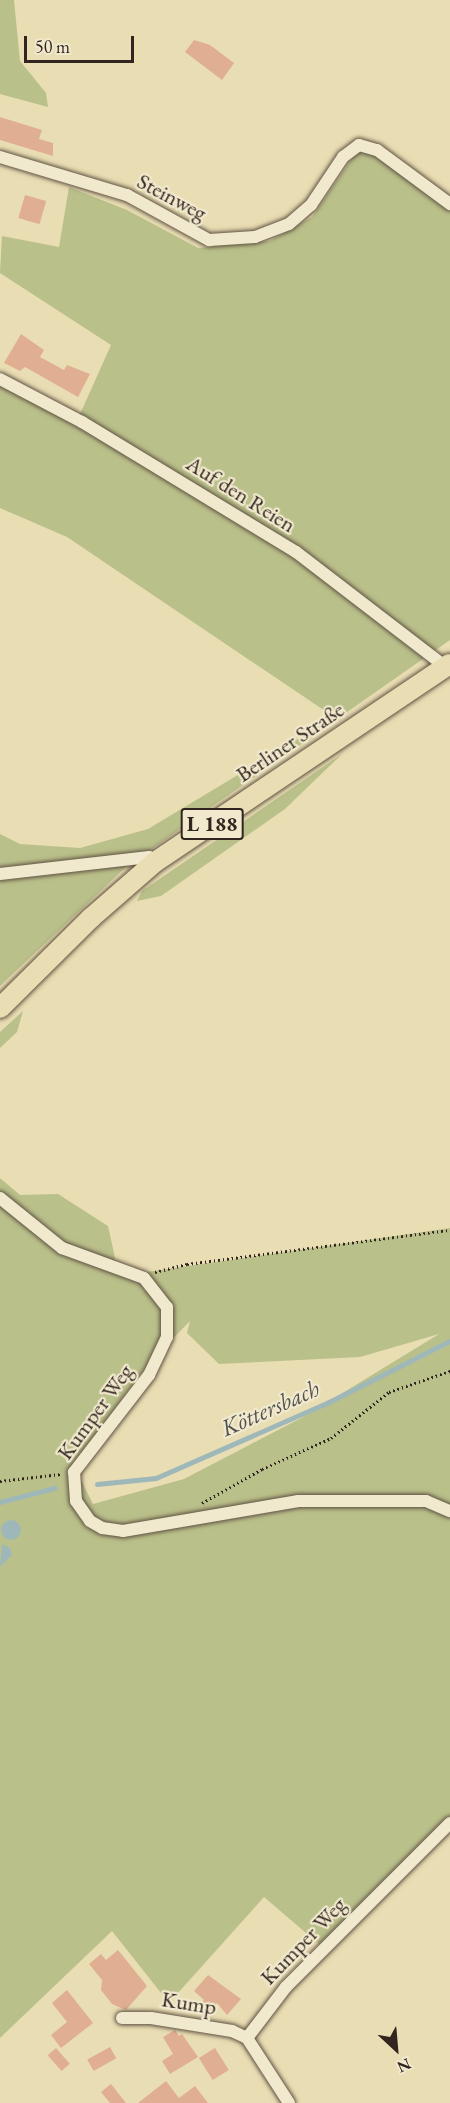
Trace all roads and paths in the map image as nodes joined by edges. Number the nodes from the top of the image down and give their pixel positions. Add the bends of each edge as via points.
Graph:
1 (0, 157) edge
2 (450, 204) edge
3 (0, 379) edge
4 (448, 666) edge
5 (155, 862) junction
6 (0, 874) edge
7 (0, 1008) edge
8 (0, 1198) edge
9 (450, 1230) edge
10 (144, 1278) junction
11 (450, 1371) edge
12 (74, 1472) junction
13 (0, 1481) edge
14 (193, 1509) dead end
15 (450, 1511) edge
16 (450, 1823) edge
17 (122, 2018) dead end
18 (247, 2038) junction
19 (289, 2103) edge

1 - 2 street, Steinweg via 127,195 209,240 255,237 289,224 311,205 343,157 359,145 377,150
3 - 4 street, Auf den Reien via 82,422 296,552
4 - 5 main road, Berliner Straße / L 188
5 - 6 street via 149,857
5 - 7 main road, Berliner Straße / L 188 via 91,918
8 - 10 street via 62,1248
9 - 10 path via 187,1264
10 - 12 street, Kumper Weg via 167,1307 167,1337 149,1375
11 - 14 path via 389,1392 331,1438 262,1468
12 - 13 path
12 - 15 street, Kumper Weg via 73,1492 82,1512 90,1521 111,1531 298,1501 426,1501
16 - 18 street, Kumper Weg via 308,1963
17 - 18 street, Kump via 151,2018 232,2031
18 - 19 street

